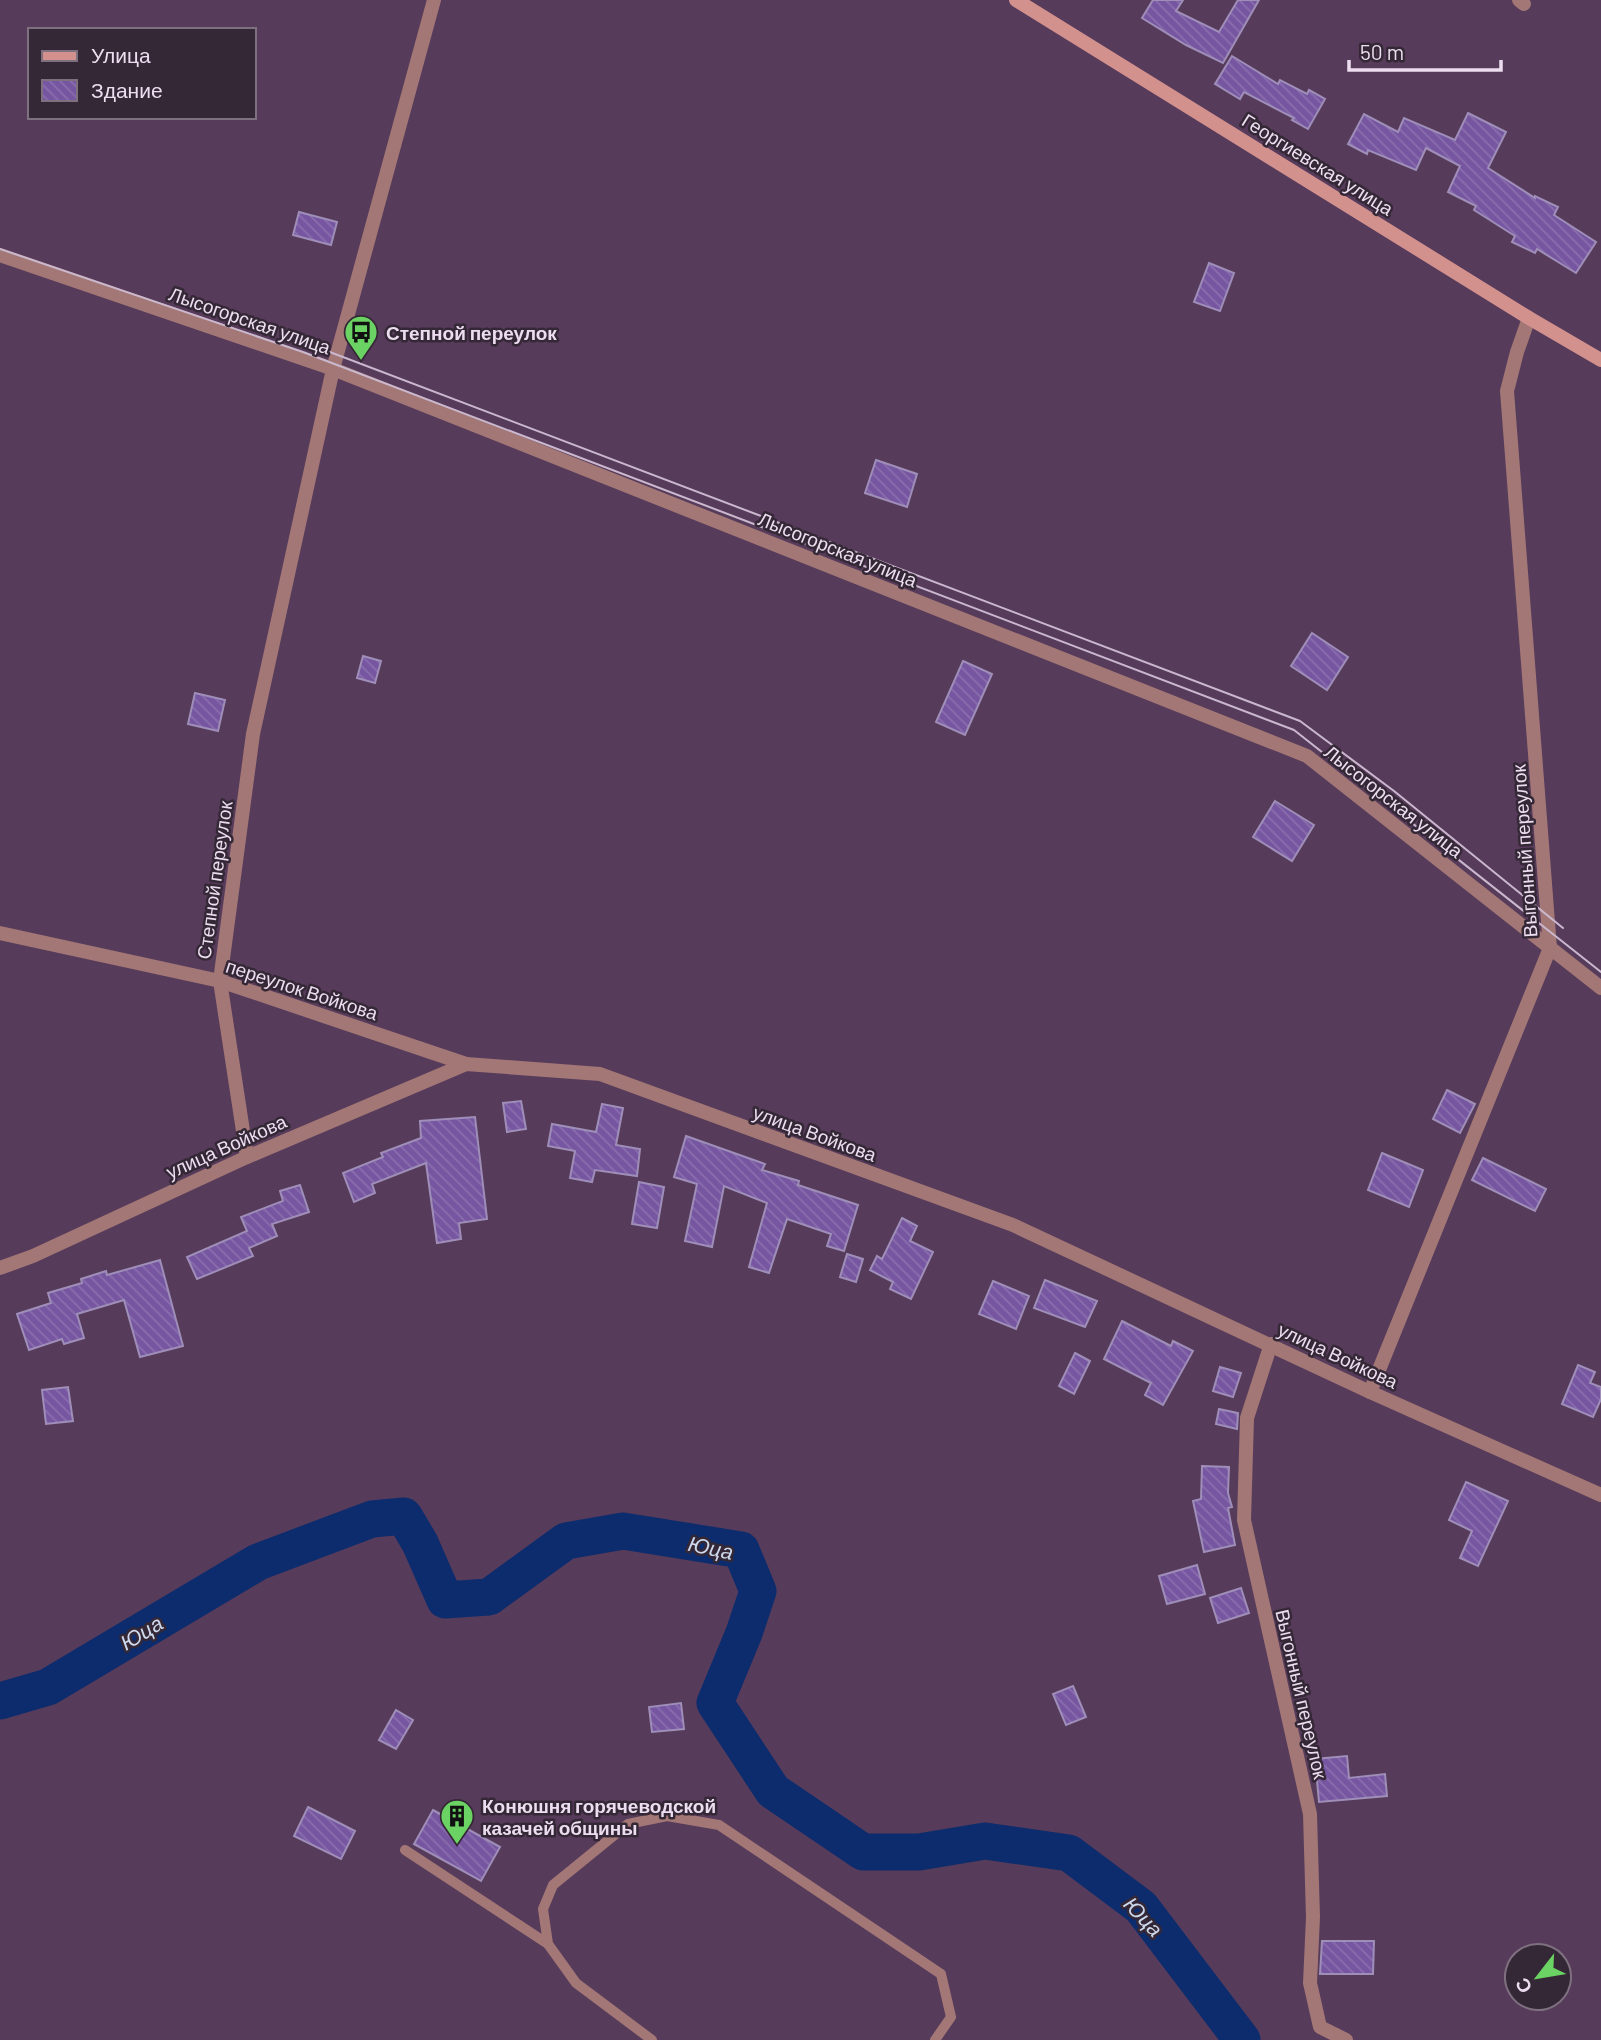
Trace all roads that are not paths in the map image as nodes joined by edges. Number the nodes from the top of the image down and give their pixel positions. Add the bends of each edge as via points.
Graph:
1 (434, 0) edge
2 (1016, 0) edge
3 (0, 255) edge
4 (1530, 318) junction
5 (1601, 360) edge
6 (333, 369) junction
7 (0, 933) edge
8 (1550, 948) junction
9 (220, 981) junction
10 (1601, 988) edge
11 (466, 1064) junction
12 (247, 1157) junction
13 (0, 1268) edge
14 (1270, 1344) junction
15 (1370, 1392) junction
16 (1601, 1495) edge
17 (405, 1850) dead end
18 (548, 1944) junction
19 (652, 2040) edge
20 (935, 2040) edge
21 (1346, 2040) edge

1 - 6 street, Степной переулок
2 - 4 main road, Георгиевская улица
3 - 6 street, Лысогорская улица
4 - 5 main road, Георгиевская улица
4 - 8 street, Выгонный переулок via 1507,391
6 - 8 street, Лысогорская улица via 1307,756
6 - 9 street, Степной переулок via 253,734
7 - 9 street, переулок Войкова
8 - 10 street, Лысогорская улица
8 - 15 street, Выгонный переулок
9 - 11 street, переулок Войкова
9 - 12 street, Степной переулок
11 - 12 street, улица Войкова
11 - 14 street, улица Войкова via 600,1074 1013,1225
12 - 13 street, улица Войкова
14 - 15 street, улица Войкова
14 - 21 street, Выгонный переулок via 1247,1418 1244,1520 1310,1814 1310,1983 1320,2027
15 - 16 street, улица Войкова
17 - 18 lane
18 - 19 lane via 576,1983
18 - 20 lane via 543,1909 553,1885 628,1824 667,1816 719,1825 941,1974 951,2017

